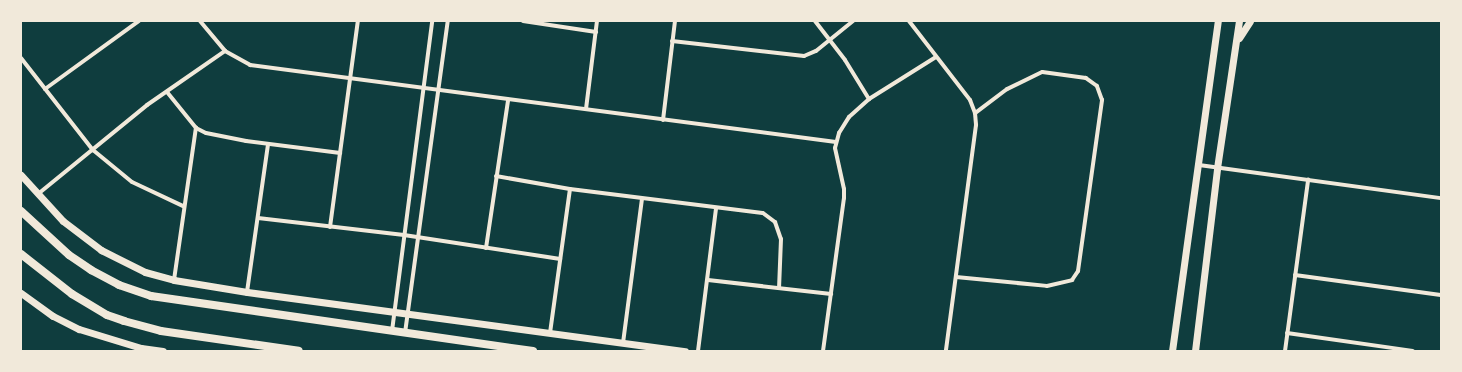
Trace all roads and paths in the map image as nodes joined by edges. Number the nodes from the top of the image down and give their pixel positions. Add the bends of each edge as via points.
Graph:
1 (139, 21) edge
2 (200, 21) edge
3 (358, 21) edge
4 (432, 21) edge
5 (448, 21) edge
6 (523, 21) edge
7 (597, 21) edge
8 (675, 21) edge
9 (815, 21) edge
10 (853, 21) edge
11 (909, 21) edge
12 (1218, 21) edge
13 (1239, 21) edge
14 (1250, 21) edge
15 (596, 32) junction
16 (829, 40) junction
17 (672, 41) junction
18 (1237, 41) junction
19 (225, 51) junction
20 (936, 57) junction
21 (21, 58) edge
22 (350, 80) junction
23 (422, 88) junction
24 (44, 89) junction
25 (438, 90) junction
26 (167, 92) junction
27 (869, 99) junction
28 (508, 100) junction
29 (586, 109) junction
30 (975, 113) junction
31 (663, 120) junction
32 (196, 128) junction
33 (836, 142) junction
34 (268, 145) junction
35 (93, 150) junction
36 (340, 153) junction
37 (1199, 165) junction
38 (1217, 168) junction
39 (21, 175) edge
40 (496, 176) junction
41 (1308, 180) junction
42 (570, 189) junction
43 (38, 194) junction
44 (1441, 198) edge
45 (642, 199) junction
46 (183, 206) junction
47 (716, 208) junction
48 (21, 211) edge
49 (258, 218) junction
50 (330, 227) junction
51 (404, 235) junction
52 (416, 237) junction
53 (486, 248) junction
54 (21, 254) edge
55 (560, 258) junction
56 (1295, 275) junction
57 (956, 277) junction
58 (174, 280) junction
59 (708, 280) junction
60 (779, 288) junction
61 (248, 292) junction
62 (21, 293) edge
63 (831, 294) junction
64 (1441, 296) edge
65 (394, 312) junction
66 (407, 314) junction
67 (392, 331) junction
68 (405, 333) junction
69 (550, 333) junction
70 (1287, 333) junction
71 (623, 343) junction
72 (163, 351) edge
73 (299, 351) edge
74 (533, 351) edge
75 (685, 351) edge
76 (698, 351) edge
77 (823, 351) edge
78 (946, 351) edge
79 (1172, 351) edge
80 (1195, 351) edge
81 (1285, 351) edge
82 (1413, 351) edge

1 - 24 street
2 - 19 street
3 - 22 street
4 - 23 street
5 - 25 street
6 - 15 street
7 - 15 street
8 - 17 street
9 - 16 street
10 - 16 street
11 - 20 street
12 - 37 street
13 - 18 street
14 - 18 street
15 - 29 street
16 - 17 street via 810,54 794,56
16 - 27 street
17 - 31 street
18 - 38 street
19 - 22 street via 250,65
19 - 26 street
20 - 27 street
20 - 30 street via 970,100
21 - 24 street
22 - 23 street
22 - 36 street
23 - 25 street
23 - 51 street
24 - 35 street
25 - 28 street
25 - 52 street
26 - 32 street
26 - 35 street
27 - 33 street via 843,124
28 - 29 street
28 - 40 street
29 - 31 street
30 - 57 street via 976,124
30 - 57 street via 1007,89 1042,72 1086,78 1098,86 1102,100 1078,271 1072,280 1047,286
31 - 33 street
32 - 34 street via 214,136
32 - 46 street
33 - 63 street via 836,157 844,189
34 - 36 street
34 - 49 street
35 - 43 street
35 - 46 street via 132,182
36 - 50 street
37 - 38 street
37 - 79 street
38 - 41 street
38 - 80 street
39 - 43 street
40 - 42 street
40 - 53 street
41 - 44 street
41 - 56 street
42 - 45 street
42 - 55 street
43 - 58 street via 62,221 101,250 145,272
45 - 47 street
45 - 71 street
46 - 58 street
47 - 59 street
47 - 60 street via 763,213 775,222 782,252
48 - 67 main road via 68,255 104,277 140,293 185,303
49 - 50 street
49 - 61 street
50 - 51 street
51 - 52 street
51 - 65 street
52 - 53 street
52 - 66 street
53 - 55 street
54 - 73 main road via 72,294 101,312 124,321 162,331
55 - 69 street
56 - 64 street
56 - 70 street
57 - 78 street
58 - 61 street
59 - 60 street
59 - 76 street
60 - 63 street
61 - 65 street
62 - 72 street via 54,316 79,329 141,348
63 - 77 street
65 - 66 street
65 - 67 street
66 - 68 street
66 - 69 street
67 - 68 main road
68 - 74 main road
69 - 71 street
70 - 81 street
70 - 82 street
71 - 75 street

